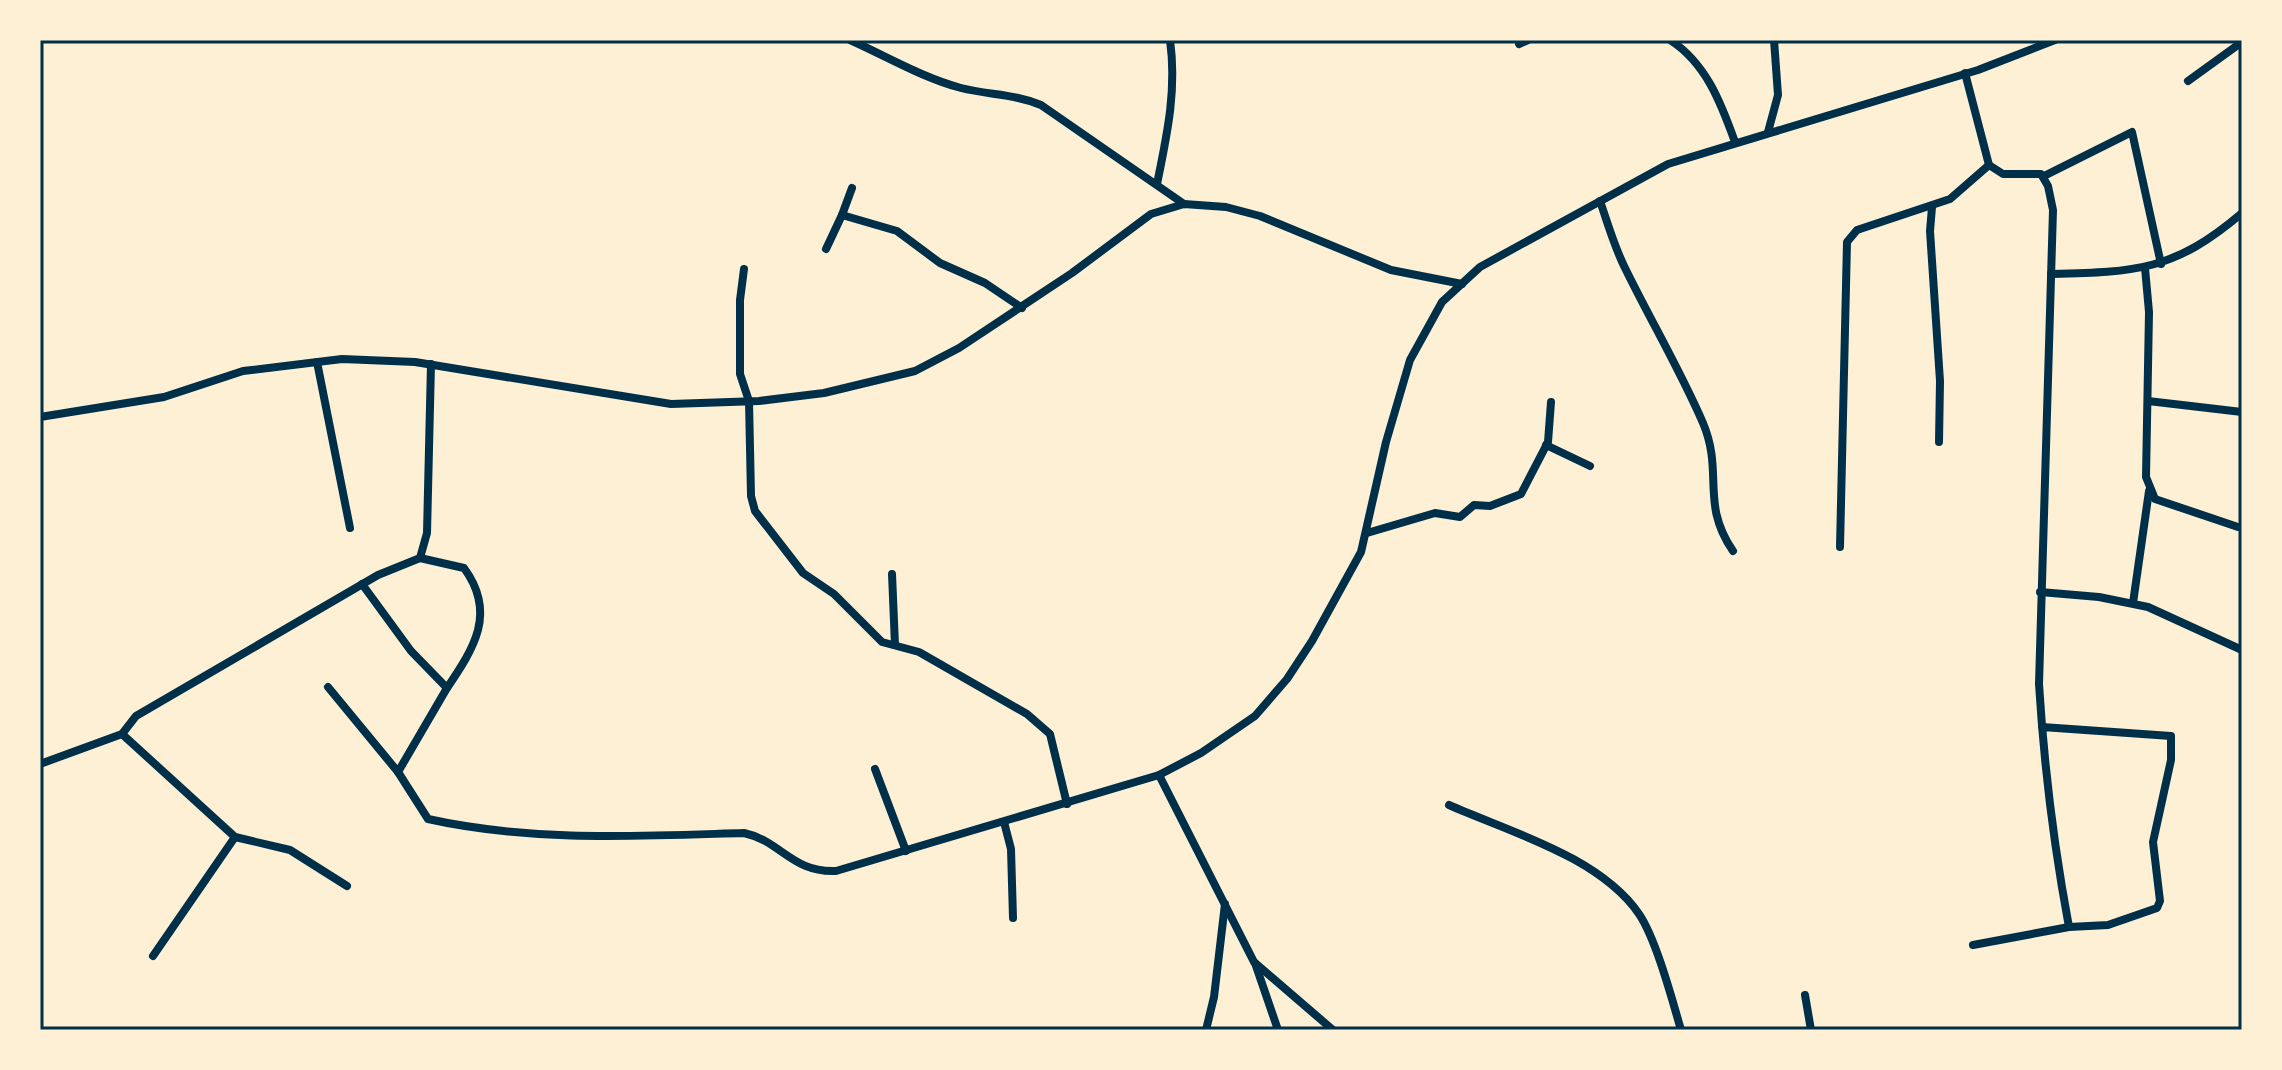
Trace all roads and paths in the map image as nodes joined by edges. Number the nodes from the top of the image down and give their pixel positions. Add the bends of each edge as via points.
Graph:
1 (850, 40) edge
2 (1170, 40) edge
3 (1670, 40) edge
4 (1774, 40) edge
5 (2055, 40) edge
6 (2242, 42) edge
7 (1965, 73) junction
8 (2188, 81) dead end
9 (1768, 132) junction
10 (1735, 142) junction
11 (1989, 165) junction
12 (2044, 176) junction
13 (1157, 184) junction
14 (852, 188) dead end
15 (1600, 201) junction
16 (1184, 204) junction
17 (1932, 207) junction
18 (2242, 213) edge
19 (842, 215) junction
20 (826, 249) dead end
21 (2161, 264) junction
22 (2145, 268) junction
23 (744, 269) dead end
24 (2051, 274) junction
25 (1462, 284) junction
26 (1022, 308) junction
27 (317, 362) junction
28 (431, 364) junction
29 (749, 401) junction
30 (2148, 401) junction
31 (1551, 402) dead end
32 (2242, 412) edge
33 (40, 417) edge
34 (1939, 442) dead end
35 (1546, 445) junction
36 (1590, 466) dead end
37 (2149, 491) junction
38 (2238, 527) dead end
39 (350, 528) dead end
40 (1367, 533) junction
41 (1840, 547) dead end
42 (1733, 551) dead end
43 (420, 558) junction
44 (892, 574) dead end
45 (362, 584) junction
46 (2040, 592) junction
47 (2133, 603) junction
48 (895, 645) junction
49 (2242, 650) edge
50 (328, 687) dead end
51 (447, 688) junction
52 (2042, 727) junction
53 (122, 734) junction
54 (40, 764) edge
55 (875, 769) dead end
56 (398, 772) junction
57 (1159, 775) junction
58 (1067, 804) junction
59 (1449, 805) dead end
60 (1004, 822) junction
61 (235, 837) junction
62 (906, 851) junction
63 (347, 886) dead end
64 (1225, 903) junction
65 (1013, 918) dead end
66 (2069, 927) junction
67 (1973, 945) dead end
68 (153, 956) dead end
69 (1254, 962) junction
70 (1805, 995) dead end
71 (1206, 1030) edge
72 (1278, 1030) edge
73 (1333, 1030) edge
74 (1681, 1030) edge
75 (1811, 1030) edge

1 - 13 street via 940,81 1041,105
2 - 13 street via 1175,74 1172,109
3 - 10 street via 1709,80
4 - 9 street via 1778,95
5 - 7 street
6 - 8 street
7 - 9 street
7 - 11 street
9 - 10 street
10 - 15 street via 1668,164
11 - 12 street via 2003,174
11 - 17 street via 1971,184
12 - 21 street via 2132,132
12 - 24 street via 2053,210
13 - 16 street
14 - 19 street
15 - 25 street via 1480,267
15 - 42 street via 1625,269 1704,425 1711,448 1712,508
16 - 25 street via 1260,216 1391,270
16 - 26 street via 1151,214
17 - 34 street
17 - 41 street via 1857,230 1847,242
18 - 21 street via 2199,245
19 - 20 street
19 - 26 street via 897,231 940,263 985,283
21 - 22 street
22 - 24 street
22 - 30 street
23 - 29 street via 740,374
24 - 46 street
25 - 40 street via 1442,302 1410,360
26 - 29 street via 915,371 824,393
27 - 28 street
27 - 33 street via 243,371 164,397
27 - 39 street
28 - 29 street via 671,404
28 - 43 street via 427,533
29 - 48 street via 755,511 803,573 834,594 882,642
30 - 32 street
30 - 37 street
31 - 35 street
35 - 36 street
35 - 40 street via 1521,494 1490,506 1474,505 1460,517 1435,513
37 - 38 street via 2158,502
37 - 47 street
40 - 57 street via 1287,679 1255,716
43 - 45 street
43 - 51 street via 464,568 483,609 478,634
44 - 48 street
45 - 51 street via 411,651
45 - 53 street via 136,716
46 - 47 street
46 - 52 street
47 - 49 street via 2169,614
48 - 58 street via 946,667 1027,714 1050,734
50 - 56 street
51 - 56 street
52 - 66 street
52 - 66 street via 2172,739 2153,842 2159,905 2108,925
53 - 54 street
53 - 61 street
55 - 62 street
56 - 62 street via 428,819 493,830 626,836 744,833 762,837 787,859 820,872
57 - 58 street
57 - 64 street
58 - 60 street
59 - 74 street via 1585,864 1619,892 1645,925
60 - 62 street
60 - 65 street via 1011,849
61 - 63 street via 290,850
61 - 68 street
64 - 69 street
64 - 71 street
66 - 67 street
69 - 72 street
69 - 73 street
70 - 75 street

